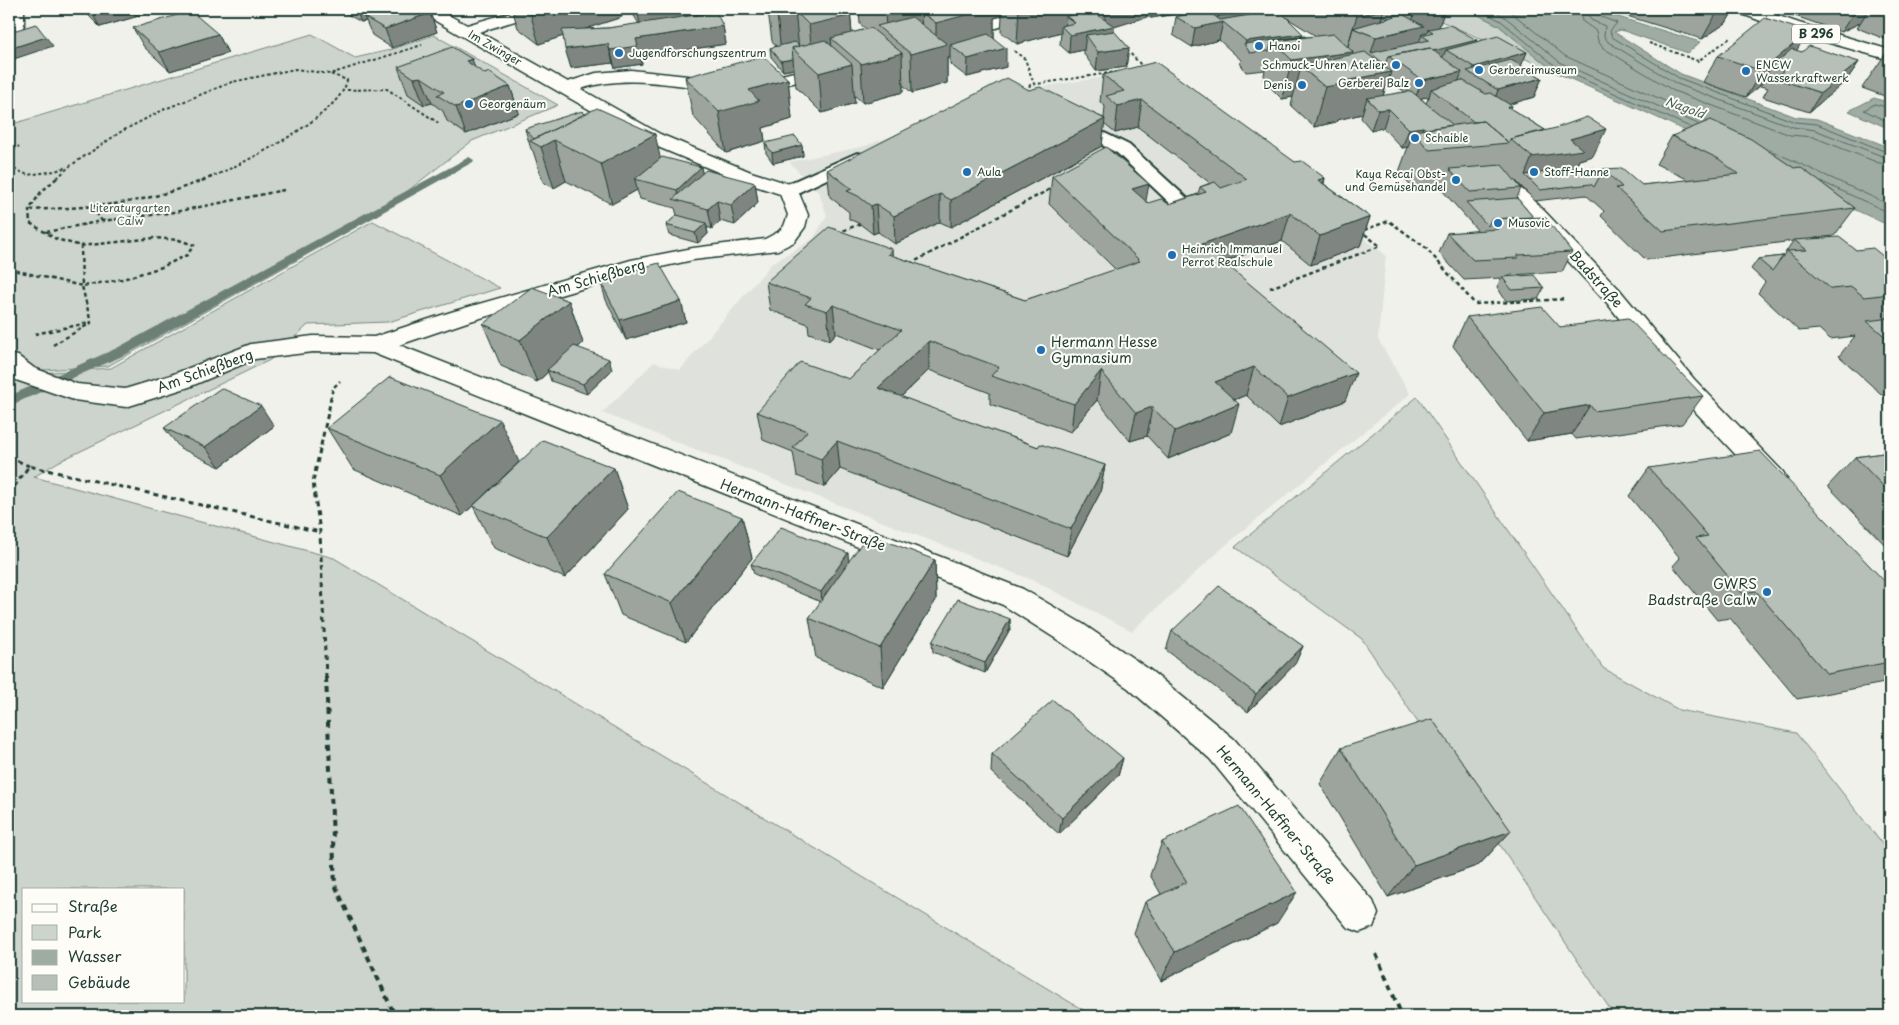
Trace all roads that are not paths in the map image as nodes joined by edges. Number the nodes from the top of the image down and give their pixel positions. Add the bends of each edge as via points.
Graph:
1 (16, 9) edge
2 (426, 9) edge
3 (538, 9) edge
4 (1047, 9) edge
5 (1743, 9) edge
6 (465, 31) junction
7 (944, 37) edge
8 (9, 40) edge
9 (1890, 55) edge
10 (851, 63) edge
11 (565, 89) junction
12 (1024, 97) edge
13 (870, 152) edge
14 (1478, 163) edge
15 (789, 190) junction
16 (1182, 204) edge
17 (376, 345) junction
18 (20, 369) edge
19 (1788, 493) edge
20 (1360, 914) road end

1 - 8 street via 16,25
2 - 6 street, Im Zwinger
3 - 6 street
4 - 7 street
5 - 9 street, B 296
6 - 11 street, Im Zwinger
10 - 11 street via 761,85 725,85 631,75 596,78
11 - 15 street via 653,138 744,176
12 - 16 lane via 1123,149
13 - 15 lane
14 - 19 street, Badstraße via 1522,199 1611,294 1685,385
15 - 17 street, Am Schießberg via 798,216 794,228 786,237 770,245 693,254 639,265 459,317
17 - 18 street, Am Schießberg via 313,344 251,352 180,381 126,398 74,392
17 - 20 street, Hermann-Haffner-Straße via 1013,597 1138,679 1222,749

